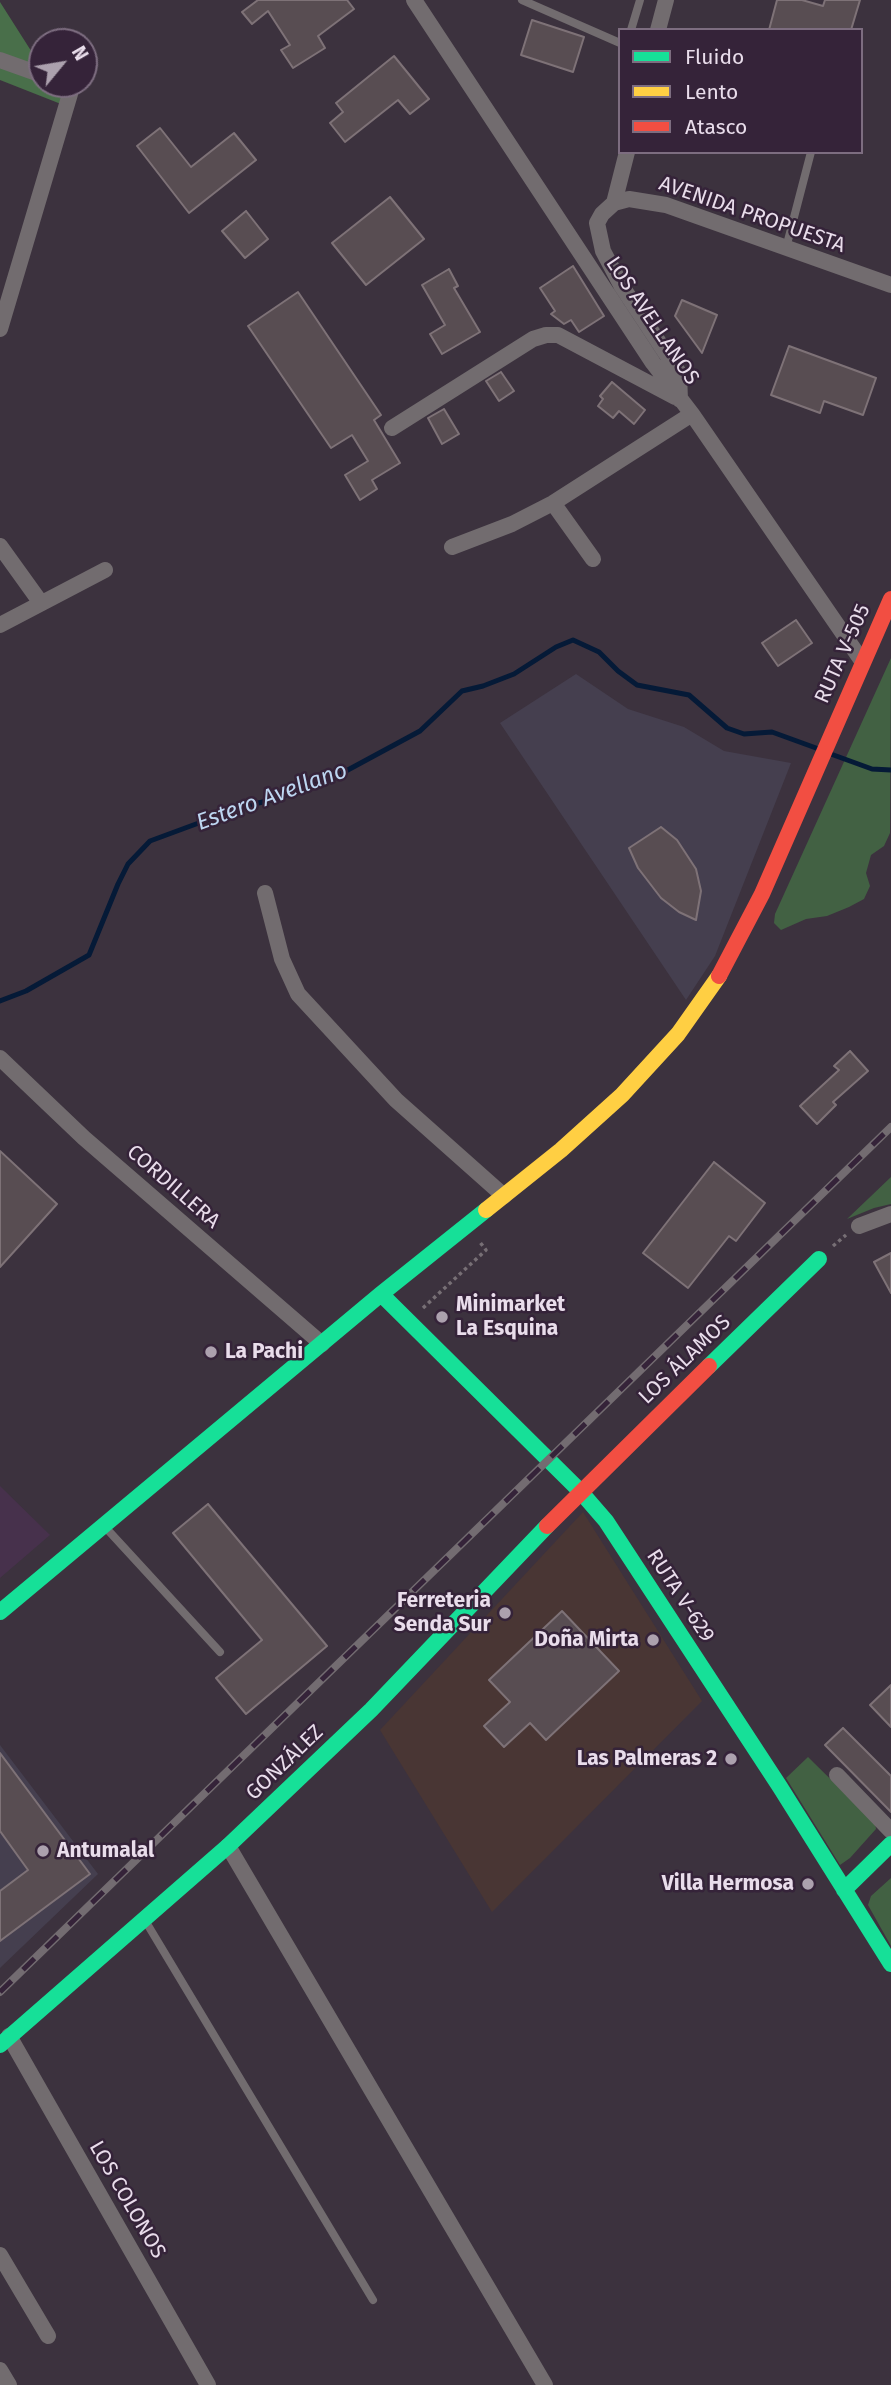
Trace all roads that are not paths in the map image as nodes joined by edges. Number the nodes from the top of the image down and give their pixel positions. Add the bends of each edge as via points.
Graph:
1 (414, 0) edge
2 (522, 0) edge
3 (640, 0) edge
4 (666, 0) edge
5 (632, 28) edge
6 (659, 28) edge
7 (618, 42) edge
8 (0, 61) edge
9 (28, 70) edge
10 (69, 98) edge
11 (626, 154) edge
12 (810, 154) edge
13 (614, 203) junction
14 (786, 248) junction
15 (891, 285) edge
16 (0, 329) edge
17 (680, 400) junction
18 (692, 414) junction
19 (392, 428) dead end
20 (553, 503) junction
21 (0, 546) edge
22 (452, 548) dead end
23 (593, 559) dead end
24 (104, 570) dead end
25 (891, 599) edge
26 (41, 603) junction
27 (0, 625) edge
28 (862, 661) junction
29 (265, 893) dead end
30 (0, 1058) edge
31 (504, 1196) junction
32 (891, 1214) edge
33 (859, 1226) road end
34 (819, 1259) road end
35 (381, 1294) junction
36 (322, 1344) junction
37 (580, 1491) junction
38 (104, 1526) junction
39 (0, 1612) edge
40 (220, 1652) dead end
41 (837, 1775) dead end
42 (891, 1831) edge
43 (891, 1844) edge
44 (228, 1846) junction
45 (844, 1890) junction
46 (144, 1919) junction
47 (891, 1964) edge
48 (5, 2041) edge
49 (0, 2255) edge
50 (373, 2300) dead end
51 (48, 2336) dead end
52 (0, 2370) edge
53 (9, 2385) edge
54 (208, 2385) edge
55 (545, 2385) edge

1 - 17 street, LOS AVELLANOS
2 - 7 lane
3 - 5 lane
4 - 6 street
8 - 9 street
10 - 16 street
11 - 13 street
12 - 14 lane
13 - 14 street, AVENIDA PROPUESTA via 647,200
13 - 17 street via 597,223 603,251 679,373
14 - 15 street, AVENIDA PROPUESTA
17 - 18 street, LOS AVELLANOS
17 - 19 street via 558,335 546,335
18 - 20 street
18 - 28 street, LOS AVELLANOS
20 - 22 street
20 - 23 street
21 - 26 street
24 - 26 street
25 - 28 main road, RUTA V-505
26 - 27 street
28 - 31 main road, RUTA V-505 via 762,894 726,966 678,1034 622,1095
29 - 31 street via 277,943 298,995 396,1100
30 - 36 street, CORDILLERA via 84,1138
31 - 35 main road, RUTA V-505
32 - 33 street
34 - 37 main road, LOS ÁLAMOS
35 - 36 main road, RUTA V-505
35 - 37 main road, RUTA V-629
36 - 38 main road, RUTA V-505
37 - 44 main road, GONZÁLEZ via 371,1710
37 - 45 main road, RUTA V-629 via 612,1530
38 - 39 main road, RUTA V-505
38 - 40 lane
41 - 42 street
43 - 45 main road
44 - 46 main road, GONZÁLEZ
44 - 55 street
45 - 47 main road, RUTA V-629
46 - 48 main road, GONZÁLEZ
46 - 50 lane
48 - 54 street, LOS COLONOS
49 - 51 street
52 - 53 street

